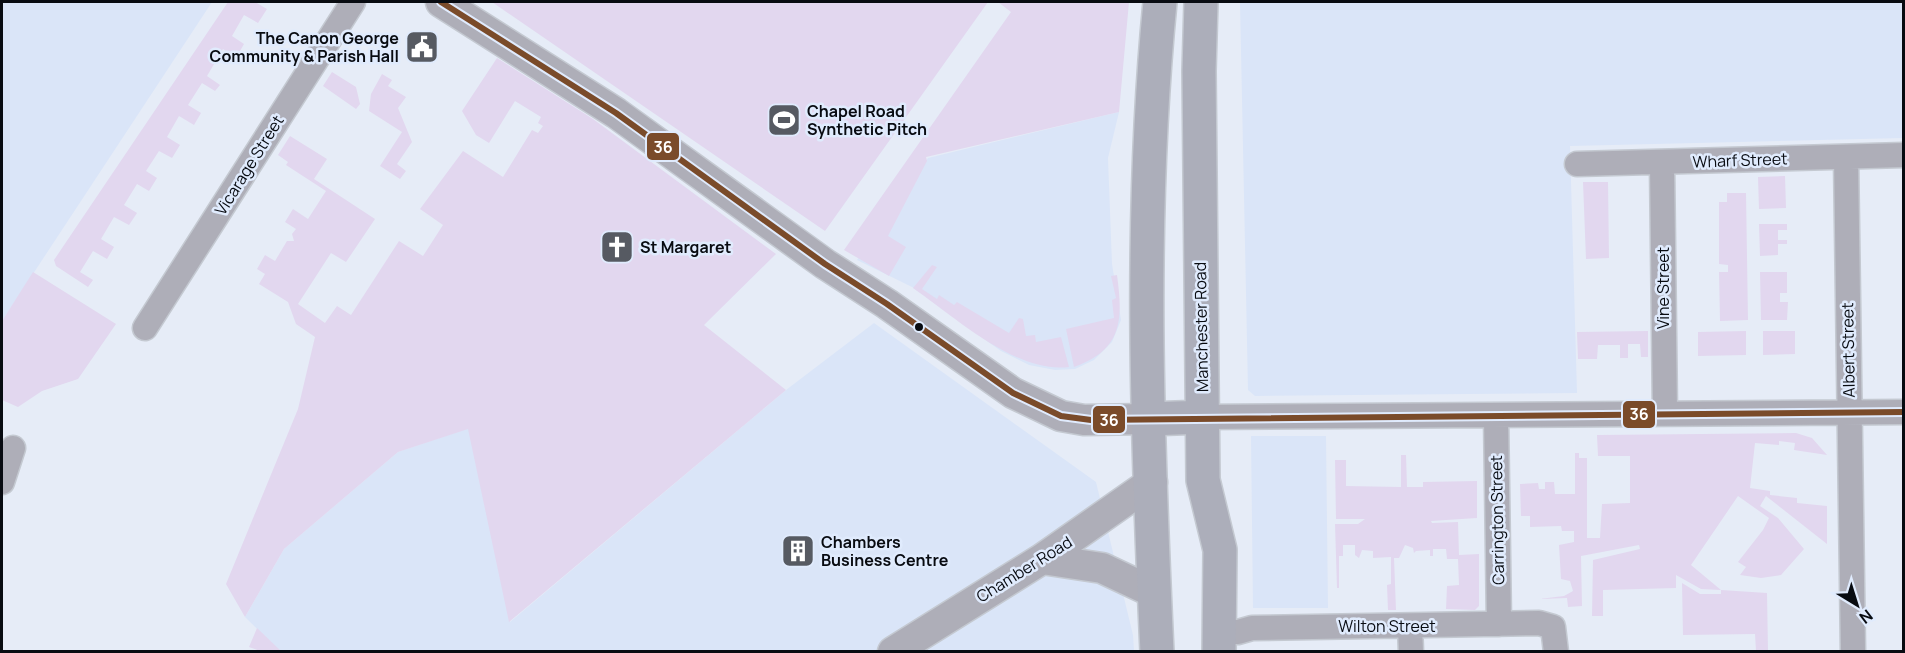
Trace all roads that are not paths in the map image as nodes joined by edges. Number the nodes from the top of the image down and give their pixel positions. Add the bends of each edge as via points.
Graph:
1 (353, 2) edge
2 (441, 2) edge
3 (1160, 2) edge
4 (1201, 2) edge
5 (1904, 155) edge
6 (1846, 157) junction
7 (1662, 163) junction
8 (1576, 164) dead end
9 (145, 328) dead end
10 (1904, 412) edge
11 (1849, 413) junction
12 (1665, 414) junction
13 (1496, 415) junction
14 (1203, 417) junction
15 (1149, 419) junction
16 (13, 448) dead end
17 (1203, 480) junction
18 (2, 482) edge
19 (1152, 482) junction
20 (1042, 559) junction
21 (1155, 593) junction
22 (1499, 624) junction
23 (1410, 626) junction
24 (1220, 642) edge
25 (893, 651) edge
26 (1157, 651) edge
27 (1411, 651) edge
28 (1556, 651) edge
29 (1853, 651) edge

1 - 9 street, Vicarage Street
2 - 15 street via 616,113 1013,393 1061,416 1084,420
3 - 15 highway via 1148,227
4 - 14 highway, Manchester Road
5 - 6 street, Wharf Street
6 - 7 street, Wharf Street
6 - 11 street, Albert Street
7 - 8 street, Wharf Street
7 - 12 street, Vine Street
10 - 11 street
11 - 12 street
11 - 29 street, Albert Street
12 - 13 street
13 - 14 street
13 - 22 street, Carrington Street
14 - 15 highway
14 - 17 highway, Manchester Road
15 - 19 highway
16 - 18 street
17 - 19 highway
17 - 24 highway, Manchester Road via 1220,549
19 - 20 street, Chamber Road
19 - 21 highway
20 - 21 street via 1102,568
20 - 25 street, Chamber Road
21 - 26 highway
22 - 23 street, Wilton Street
22 - 28 street, Wilton Street via 1539,623 1553,627
23 - 24 street, Wilton Street via 1260,627
23 - 27 street

